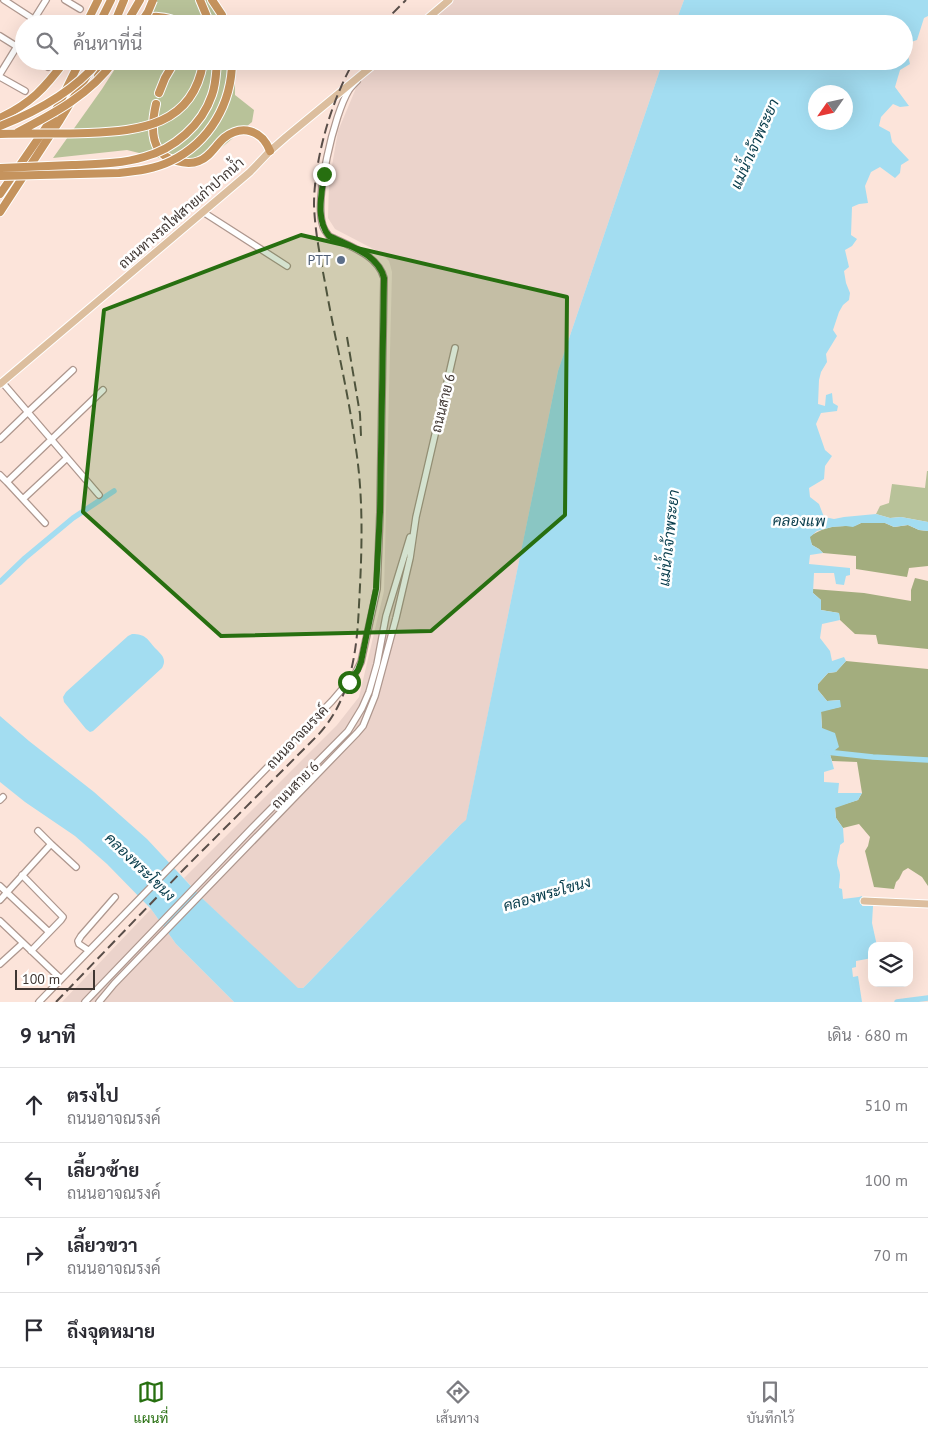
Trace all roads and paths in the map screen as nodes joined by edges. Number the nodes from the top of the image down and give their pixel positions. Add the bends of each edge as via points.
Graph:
1 (4, 0) edge
2 (46, 0) edge
3 (65, 0) edge
4 (98, 0) edge
5 (111, 0) edge
6 (124, 0) edge
7 (140, 0) edge
8 (153, 0) edge
9 (200, 0) edge
10 (212, 0) edge
11 (449, 0) edge
12 (80, 9) dead end
13 (25, 15) edge
14 (37, 15) edge
15 (90, 15) edge
16 (104, 15) edge
17 (118, 15) edge
18 (131, 15) edge
19 (146, 15) edge
20 (206, 15) edge
21 (221, 15) edge
22 (432, 15) edge
23 (0, 36) edge
24 (15, 45) edge
25 (15, 49) edge
26 (58, 70) edge
27 (76, 70) edge
28 (90, 70) edge
29 (91, 70) edge
30 (102, 70) edge
31 (107, 70) edge
32 (170, 70) edge
33 (202, 70) edge
34 (216, 70) edge
35 (231, 70) edge
36 (368, 70) edge
37 (363, 74) junction
38 (0, 75) edge
39 (25, 91) dead end
40 (159, 93) dead end
41 (156, 104) dead end
42 (0, 118) edge
43 (60, 120) junction
44 (0, 126) edge
45 (0, 134) edge
46 (0, 138) edge
47 (270, 151) junction
48 (0, 168) edge
49 (0, 176) edge
50 (0, 194) edge
51 (0, 212) edge
52 (203, 212) junction
53 (287, 266) dead end
54 (455, 348) dead end
55 (73, 370) dead end
56 (1, 383) edge
57 (103, 390) dead end
58 (28, 412) junction
59 (0, 439) edge
60 (51, 439) junction
61 (67, 458) junction
62 (0, 475) edge
63 (7, 482) junction
64 (99, 495) dead end
65 (23, 499) junction
66 (416, 516) junction
67 (45, 523) dead end
68 (38, 832) dead end
69 (51, 844) junction
70 (76, 867) dead end
71 (22, 875) junction
72 (0, 886) edge
73 (7, 892) junction
74 (115, 898) dead end
75 (0, 900) edge
76 (864, 901) dead end
77 (928, 904) edge
78 (0, 921) edge
79 (49, 932) junction
80 (23, 942) junction
81 (88, 950) junction
82 (31, 951) junction
83 (0, 964) edge
84 (61, 979) junction
85 (39, 1002) edge
86 (85, 1002) edge
87 (99, 1002) edge

1 - 13 street
2 - 14 street
3 - 12 street
4 - 15 highway
5 - 16 highway
6 - 17 highway
7 - 18 highway
8 - 19 highway, bridge
9 - 20 highway
10 - 21 highway
11 - 22 main road
23 - 24 street
25 - 38 street
26 - 42 highway via 38,94
27 - 50 highway via 52,120
28 - 43 highway
29 - 44 highway, bridge via 80,82 46,104
30 - 43 highway
31 - 46 highway, bridge via 74,100 27,128
32 - 40 highway
33 - 45 highway, bridge via 189,98 173,114 155,123 119,132
34 - 48 highway, bridge via 212,96 205,111 195,125 169,147 149,156 125,161
35 - 49 highway, bridge via 230,86 217,119 198,142 171,161 119,173
36 - 37 main road, ถนนทางรถไฟสายเก่าปากน้ำ
37 - 47 main road, ถนนทางรถไฟสายเก่าปากน้ำ
37 - 81 street, ถนนอาจณรงค์ via 349,90 331,138 324,174 321,219 329,236 371,258 384,278 376,589 364,653 355,674 332,701
38 - 39 street
41 - 47 highway via 152,130 157,147 167,158 186,163 198,162 225,138 244,131 260,136
43 - 51 highway
47 - 52 main road, ถนนทางรถไฟสายเก่าปากน้ำ
52 - 53 street
52 - 56 main road, ถนนทางรถไฟสายเก่าปากน้ำ
54 - 66 street, ถนนสาย 6
55 - 58 street
56 - 58 street
57 - 60 street
58 - 59 street
58 - 60 street
60 - 61 street
60 - 63 street
61 - 64 street
61 - 65 street
62 - 63 street
63 - 65 street
65 - 67 street
66 - 86 street, ถนนสาย 6 via 386,616 369,692 348,731
66 - 87 street, ถนนสาย 6 via 396,618 375,696 362,726
68 - 69 street
69 - 70 street
69 - 71 street
71 - 73 street
71 - 79 street via 63,917
72 - 73 street
73 - 75 street
73 - 79 street
74 - 81 street via 78,941
76 - 77 main road
78 - 80 street
79 - 82 street
80 - 82 street
80 - 83 street
81 - 84 street, ถนนอาจณรงค์
82 - 84 street
84 - 85 street, ถนนอาจณรงค์

